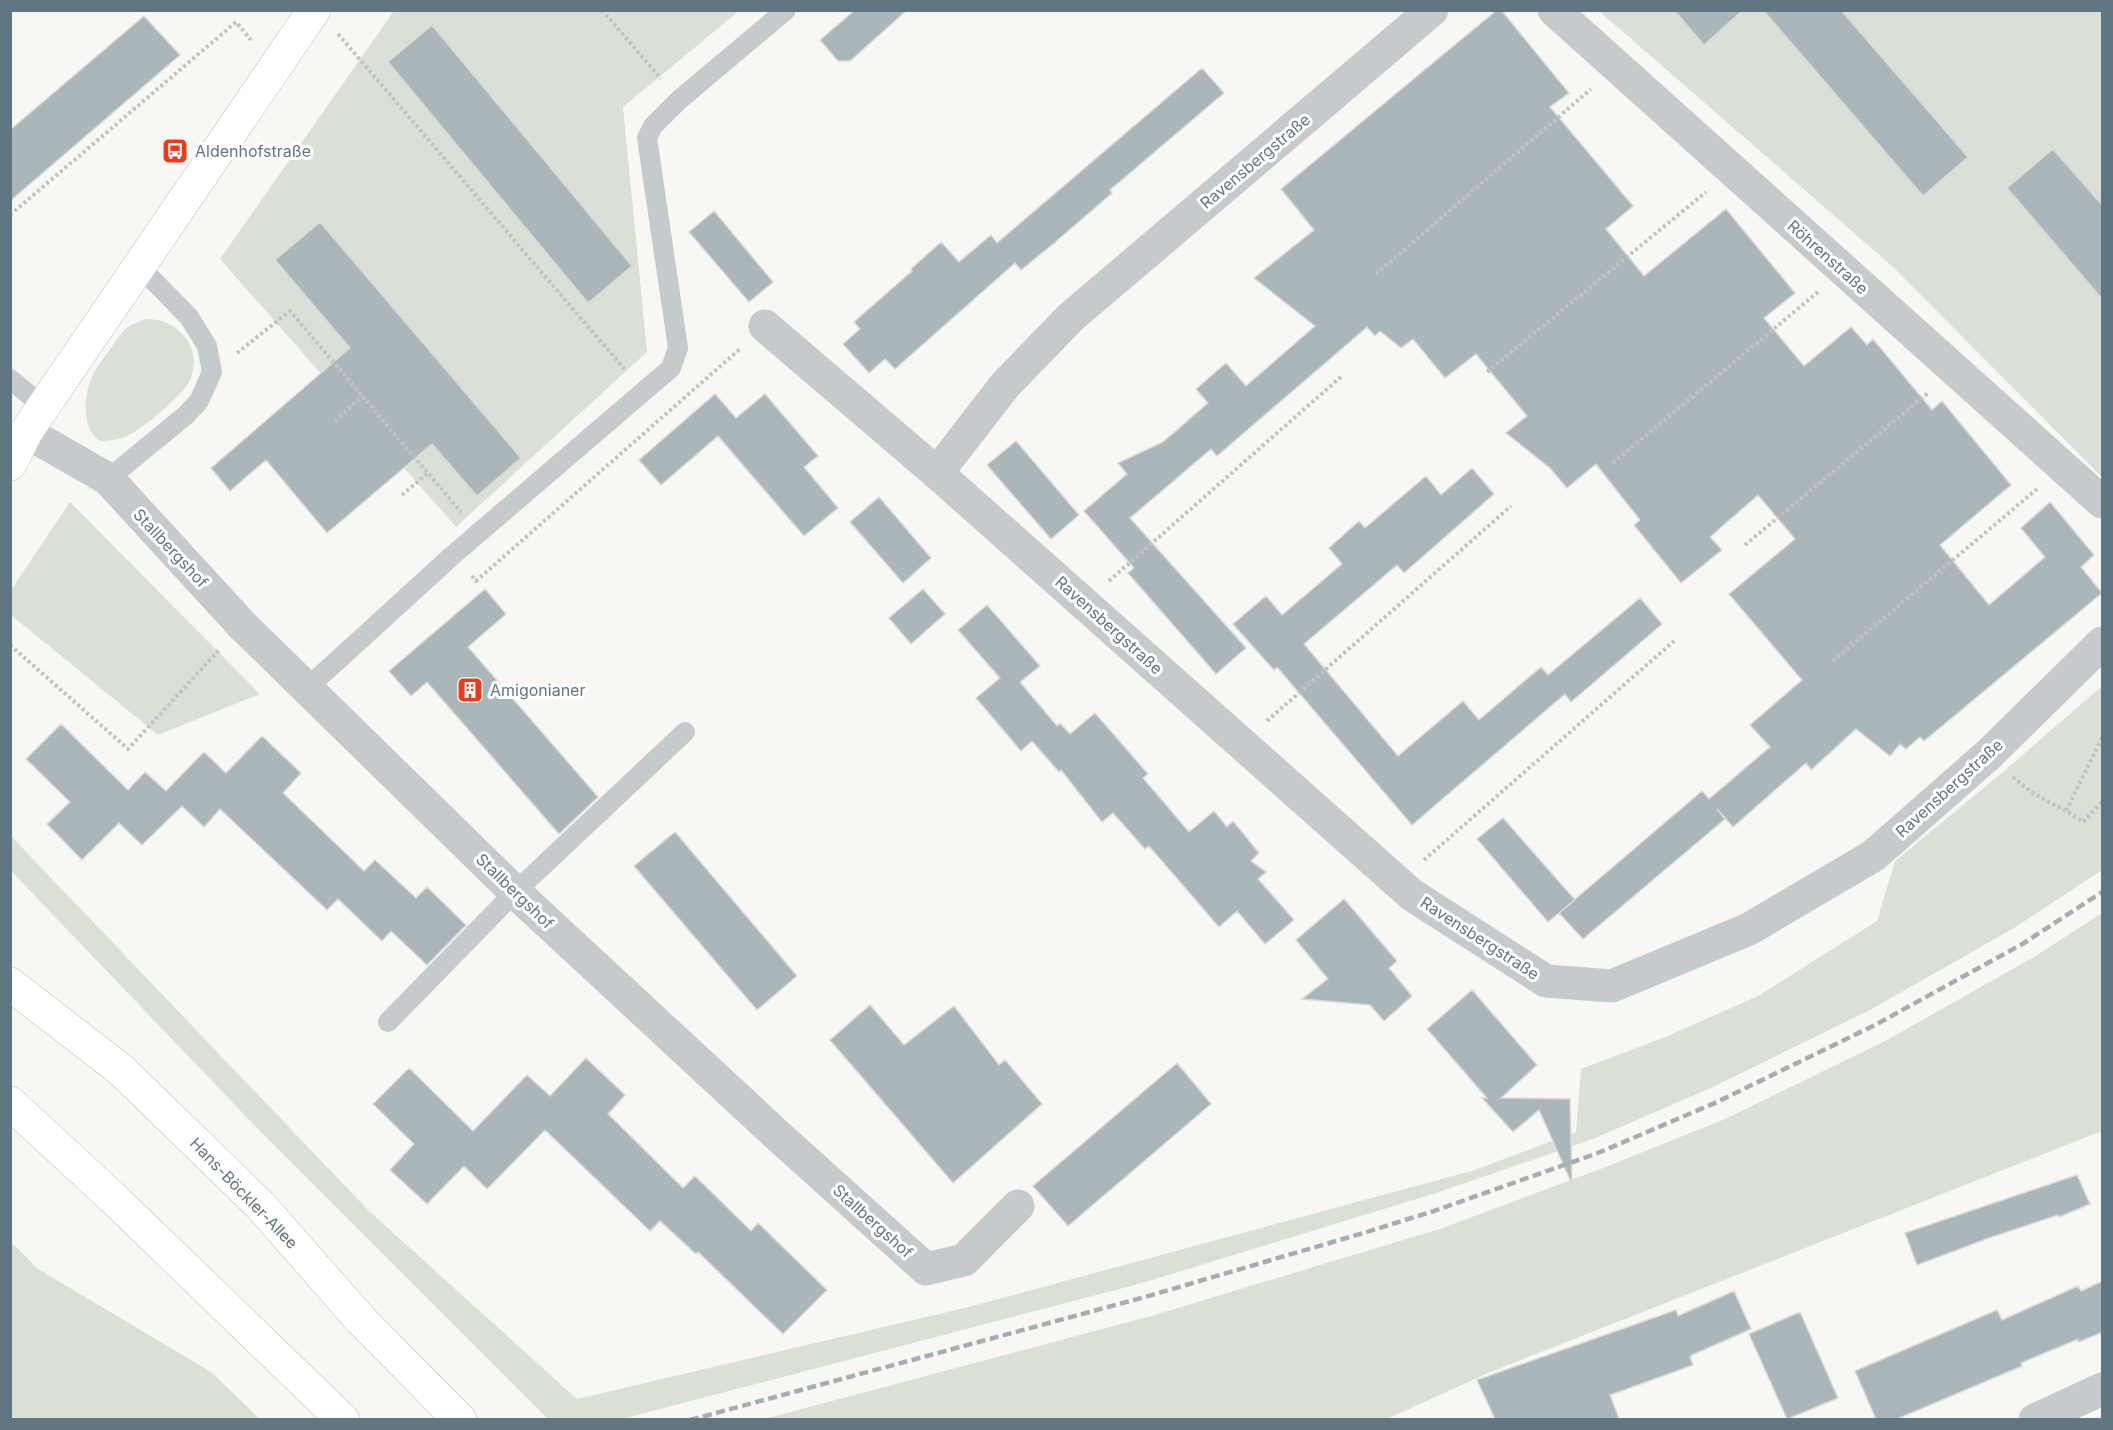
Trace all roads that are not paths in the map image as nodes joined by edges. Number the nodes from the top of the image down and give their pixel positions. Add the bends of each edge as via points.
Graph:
1 (786, 10) edge
2 (1432, 10) edge
3 (1554, 10) edge
4 (324, 20) edge
5 (140, 267) junction
6 (765, 327) road end
7 (10, 379) edge
8 (27, 428) edge
9 (10, 464) edge
10 (938, 473) junction
11 (108, 479) junction
12 (2103, 502) edge
13 (2103, 643) edge
14 (306, 689) junction
15 (685, 732) dead end
16 (515, 892) junction
17 (10, 984) edge
18 (388, 1022) dead end
19 (10, 1103) edge
20 (1018, 1206) dead end
21 (2103, 1389) edge
22 (343, 1419) edge
23 (460, 1419) edge
24 (2035, 1419) edge

1 - 14 lane via 679,100 653,126 647,138 678,348 671,368
2 - 10 street, Ravensbergstraße via 1071,317 1005,385
3 - 12 street, Röhrenstraße
4 - 5 street via 274,69
5 - 8 street
5 - 11 lane via 189,317 207,346 212,372 199,401 186,415
6 - 10 street, Ravensbergstraße
7 - 8 lane
8 - 9 street
8 - 11 street, Stallbergshof
10 - 13 street, Ravensbergstraße via 1413,895 1546,981 1612,986 1749,929 1873,856 1988,755
11 - 14 street, Stallbergshof
14 - 16 street, Stallbergshof
15 - 16 lane
16 - 18 lane
16 - 20 street, Stallbergshof via 926,1269 964,1260
17 - 23 street, Hans-Böckler-Allee via 121,1070 228,1173 361,1320
19 - 22 street
21 - 24 street

